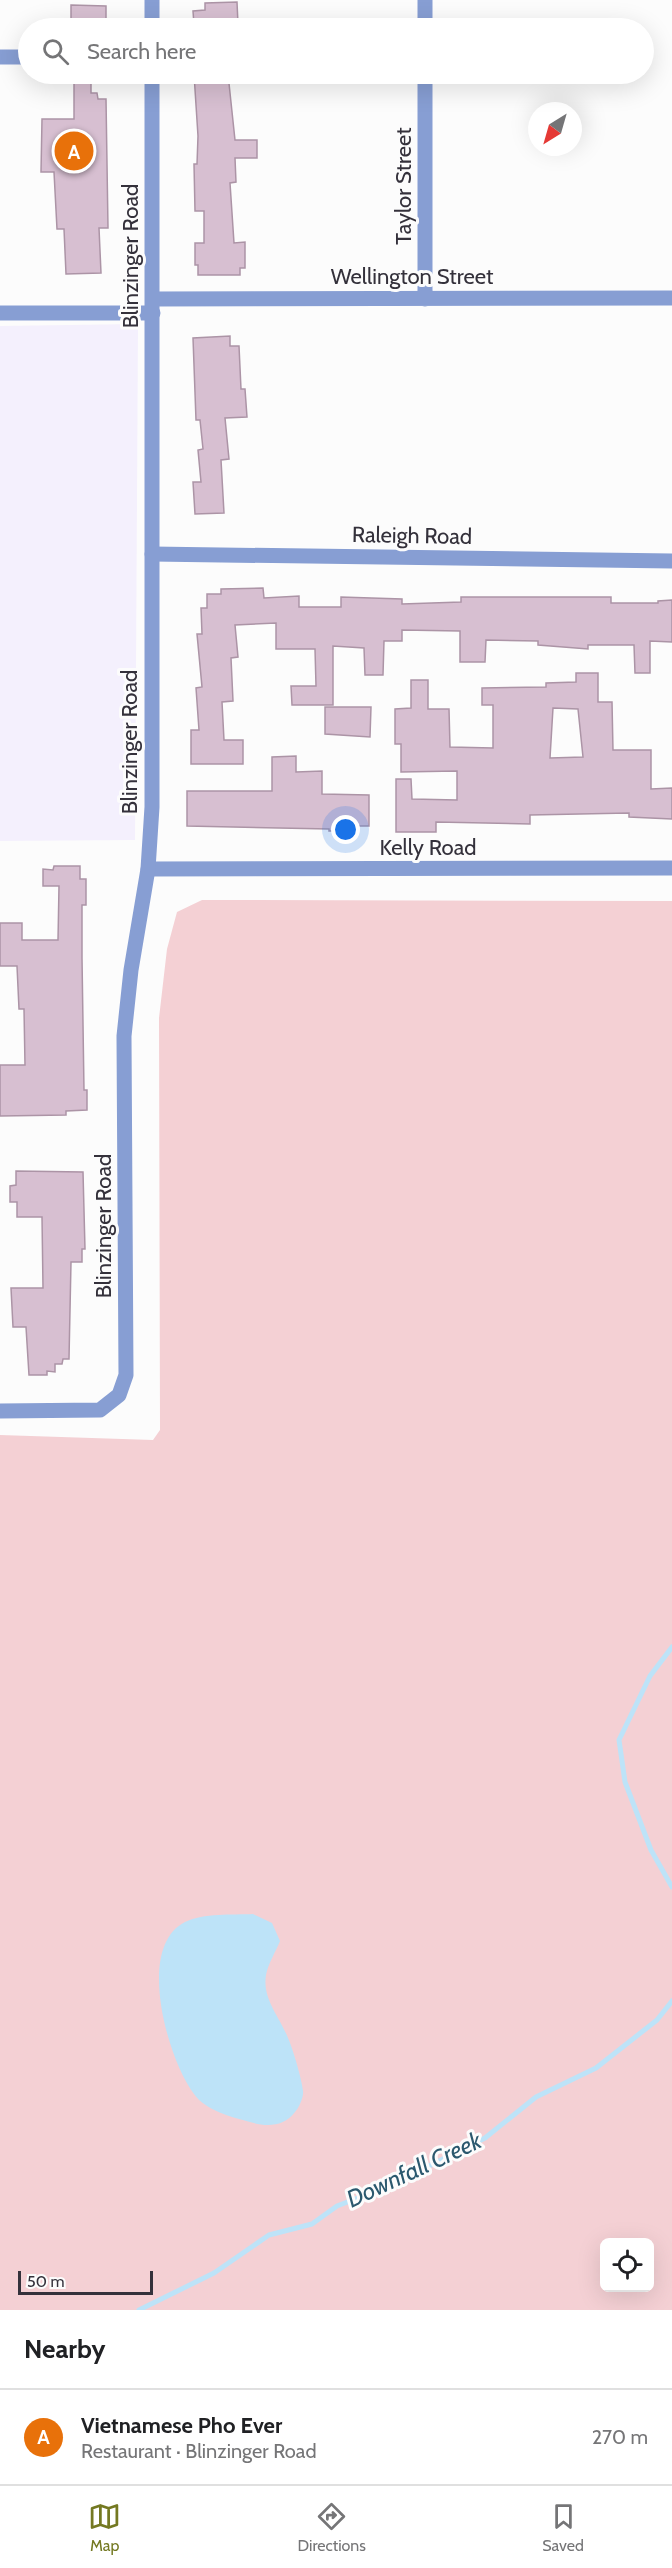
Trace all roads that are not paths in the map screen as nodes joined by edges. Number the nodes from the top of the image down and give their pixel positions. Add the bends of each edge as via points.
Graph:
1 (152, 0) edge
2 (426, 0) edge
3 (152, 18) edge
4 (425, 18) edge
5 (0, 57) edge
6 (18, 57) edge
7 (152, 84) edge
8 (425, 84) edge
9 (425, 298) junction
10 (672, 298) edge
11 (153, 306) junction
12 (0, 313) edge
13 (152, 554) junction
14 (672, 561) edge
15 (672, 868) edge
16 (148, 869) junction
17 (0, 1411) edge

1 - 3 street
2 - 4 street
5 - 6 street
7 - 11 street, Blinzinger Road
8 - 9 street, Taylor Street
9 - 10 street, Wellington Street
9 - 11 street, Wellington Street
11 - 12 street, Wellington Street
11 - 13 street, Blinzinger Road
13 - 14 street, Raleigh Road
13 - 16 street, Blinzinger Road via 152,807
15 - 16 street, Kelly Road
16 - 17 street, Blinzinger Road via 130,970 124,1036 123,1389 111,1403 94,1411

